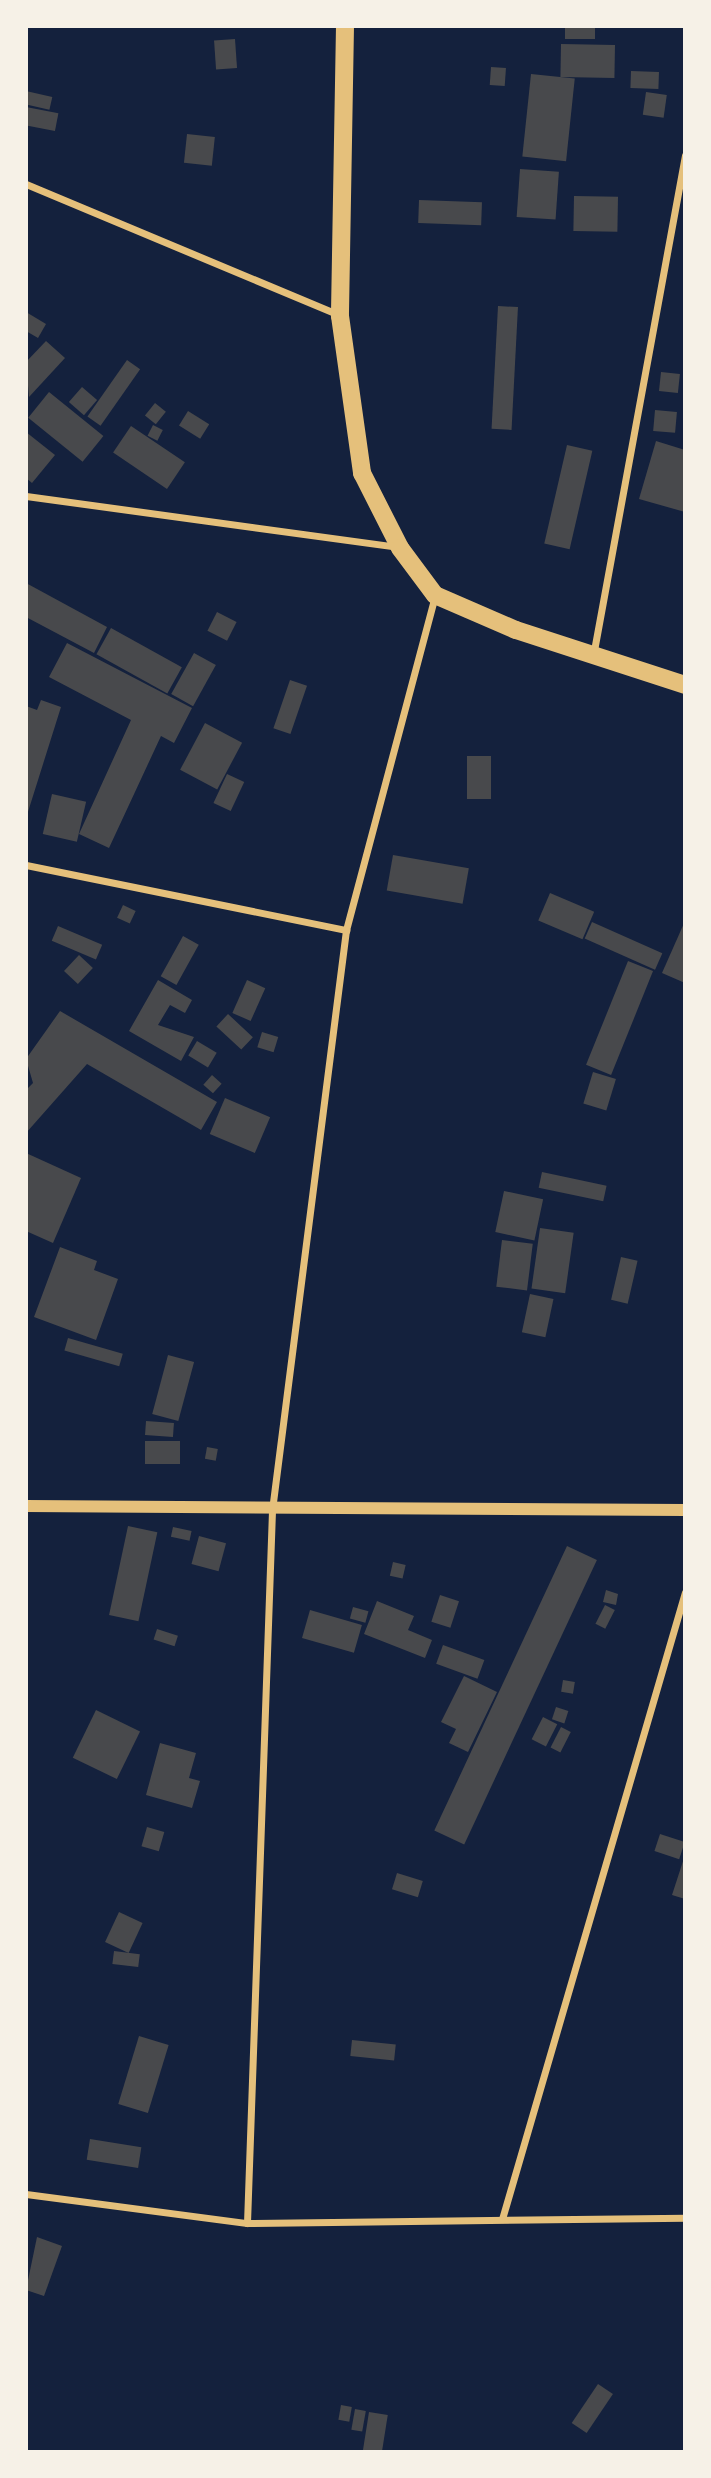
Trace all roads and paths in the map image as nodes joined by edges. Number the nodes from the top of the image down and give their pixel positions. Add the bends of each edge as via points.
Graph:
1 (345, 26) edge
2 (685, 155) edge
3 (26, 184) edge
4 (340, 316) junction
5 (26, 496) edge
6 (400, 548) junction
7 (435, 595) junction
8 (592, 657) junction
9 (685, 685) edge
10 (26, 865) edge
11 (346, 930) junction
12 (26, 1506) edge
13 (272, 1510) junction
14 (685, 1510) edge
15 (685, 1592) edge
16 (26, 2194) edge
17 (685, 2218) edge
18 (502, 2219) junction
19 (247, 2223) junction

1 - 4 main road
2 - 8 street
3 - 4 street
4 - 6 main road via 362,473
5 - 6 street
6 - 7 main road
7 - 8 main road
7 - 11 street
8 - 9 main road
10 - 11 street
11 - 13 street
12 - 13 street
13 - 14 street
13 - 19 street
15 - 18 street
16 - 19 street
17 - 18 street
18 - 19 street

